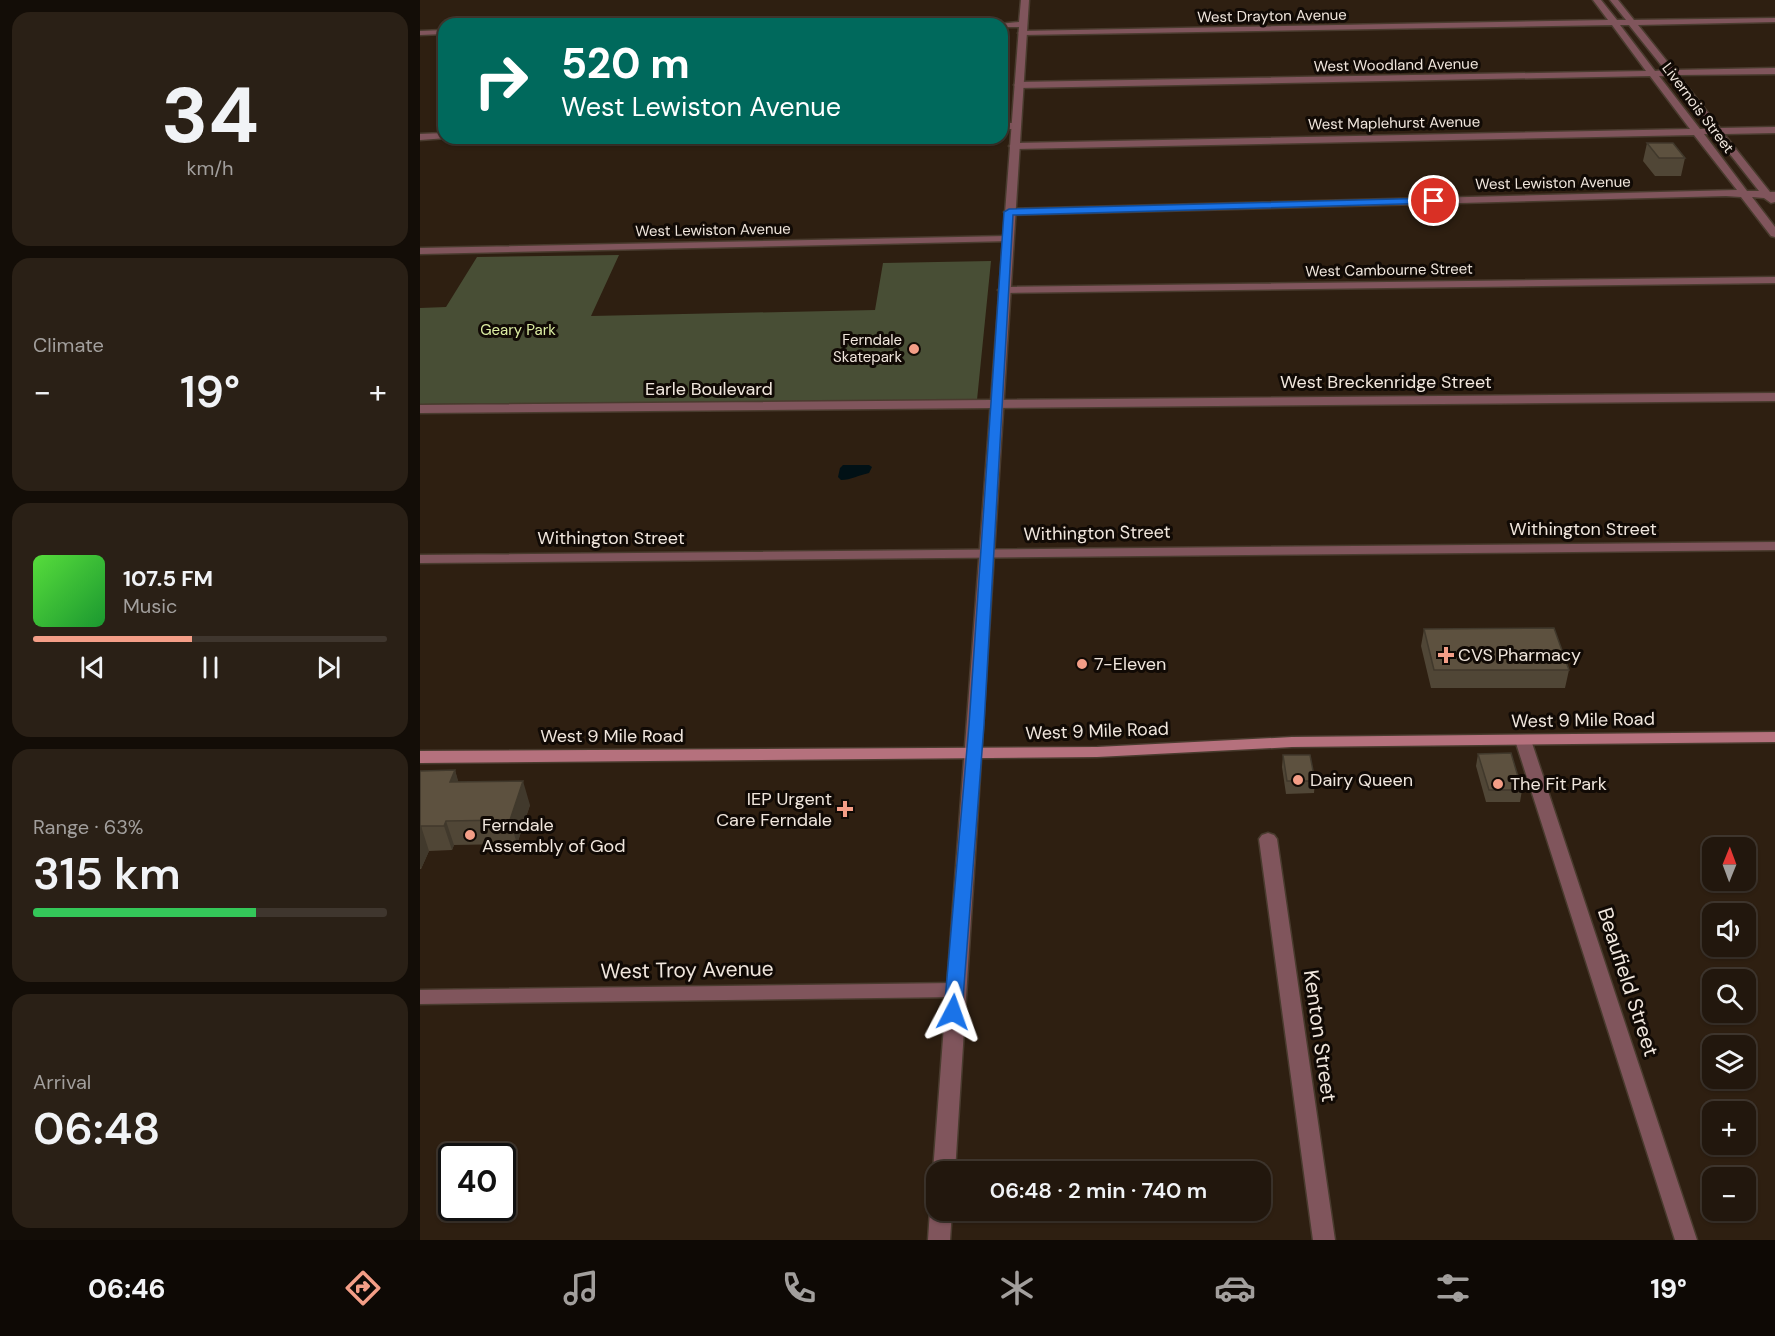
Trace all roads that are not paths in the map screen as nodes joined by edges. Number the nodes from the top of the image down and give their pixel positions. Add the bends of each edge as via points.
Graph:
1 (1024, 0) edge
2 (1597, 0) edge
3 (1614, 0) edge
4 (1775, 20) edge
5 (1614, 23) junction
6 (1632, 23) junction
7 (1008, 26) edge
8 (1022, 29) junction
9 (438, 32) edge
10 (420, 33) edge
11 (1775, 71) edge
12 (1652, 73) junction
13 (1671, 73) junction
14 (1018, 86) junction
15 (1008, 126) edge
16 (1015, 126) junction
17 (1775, 130) edge
18 (1696, 131) junction
19 (1716, 131) junction
20 (438, 136) edge
21 (420, 137) edge
22 (1014, 146) junction
23 (1744, 194) junction
24 (1771, 195) edge
25 (1775, 205) edge
26 (1009, 212) junction
27 (1775, 234) edge
28 (1008, 239) junction
29 (420, 251) edge
30 (1775, 280) edge
31 (1004, 290) junction
32 (1775, 397) edge
33 (998, 404) junction
34 (420, 409) edge
35 (1775, 546) edge
36 (988, 554) junction
37 (420, 560) edge
38 (1775, 737) edge
39 (1523, 740) junction
40 (974, 753) junction
41 (420, 757) edge
42 (1268, 839) dead end
43 (955, 990) junction
44 (420, 997) edge
45 (945, 1161) edge
46 (940, 1221) edge
47 (939, 1240) edge
48 (1324, 1240) edge
49 (1686, 1240) edge

1 - 8 street
2 - 5 street, Livernois Street
3 - 6 street, Livernois Street
4 - 6 street, West Drayton Avenue
5 - 6 street, West Drayton Avenue
5 - 8 street, West Drayton Avenue
5 - 12 street, Livernois Street
6 - 13 street, Livernois Street
7 - 8 street, West Drayton Avenue
8 - 14 street
9 - 10 street
11 - 13 street, West Woodland Avenue
12 - 13 street, West Woodland Avenue
12 - 14 street, West Woodland Avenue
12 - 18 street, Livernois Street
13 - 19 street, Livernois Street
14 - 16 street
15 - 16 street
16 - 22 street
17 - 19 street, West Maplehurst Avenue
18 - 19 street, West Maplehurst Avenue
18 - 22 street, West Maplehurst Avenue
18 - 23 street, Livernois Street
19 - 24 street, Livernois Street
20 - 21 street
22 - 26 street
23 - 24 street, West Lewiston Avenue
23 - 26 street, West Lewiston Avenue
23 - 27 street, Livernois Street
24 - 25 street, Livernois Street
26 - 28 street
28 - 29 street, West Lewiston Avenue
28 - 31 street
30 - 31 street, West Cambourne Street
31 - 33 street
32 - 33 street, West Breckenridge Street
33 - 34 street, Earle Boulevard
33 - 36 street
35 - 36 street, Withington Street
36 - 37 street, Withington Street
36 - 40 street
38 - 39 main road, West 9 Mile Road
39 - 40 main road, West 9 Mile Road via 1292,742 1140,751
39 - 49 street, Beaufield Street
40 - 41 main road, West 9 Mile Road
40 - 43 street
42 - 48 street, Kenton Street
43 - 44 street, West Troy Avenue
43 - 45 street
46 - 47 street

